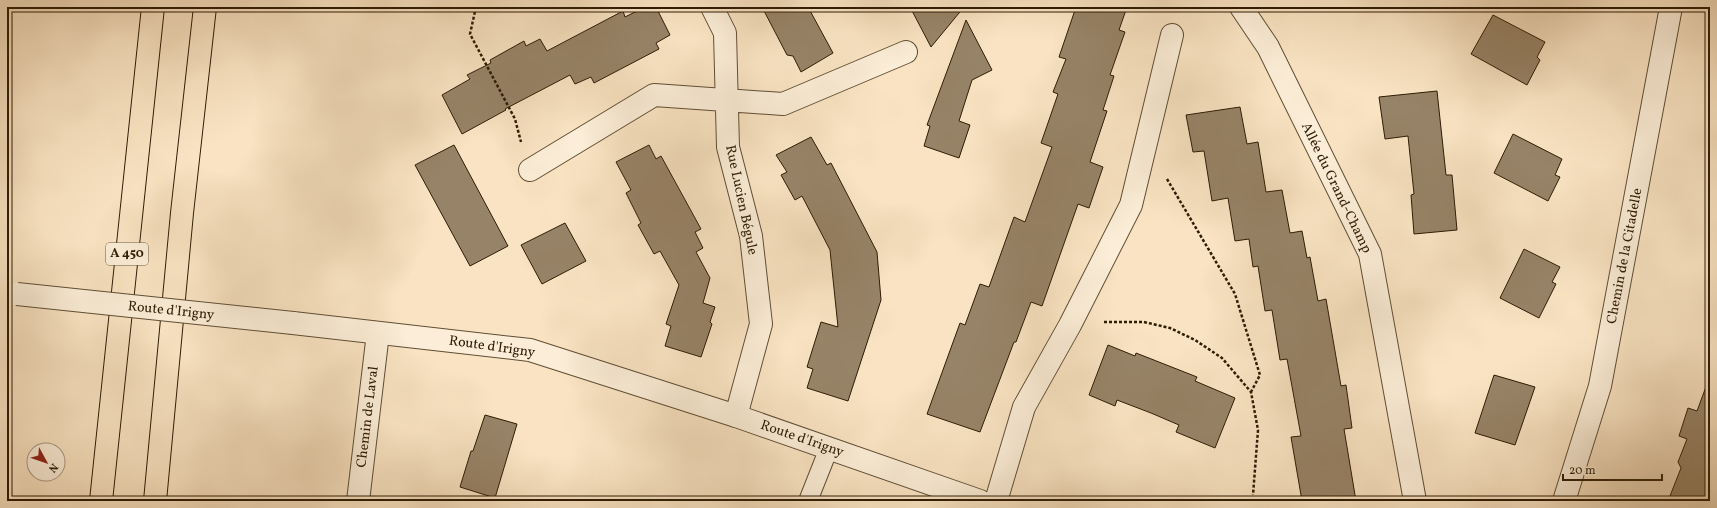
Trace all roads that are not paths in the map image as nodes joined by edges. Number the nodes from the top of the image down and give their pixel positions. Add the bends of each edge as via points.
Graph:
1 (153, 7) edge
2 (205, 7) edge
3 (712, 7) edge
4 (1241, 7) edge
5 (1671, 7) edge
6 (1172, 35) dead end
7 (906, 52) dead end
8 (726, 101) junction
9 (530, 170) road end
10 (12, 294) edge
11 (378, 333) junction
12 (736, 416) junction
13 (829, 448) junction
14 (101, 501) edge
15 (155, 501) edge
16 (358, 501) edge
17 (808, 501) edge
18 (980, 501) edge
19 (996, 501) edge
20 (1415, 501) edge
21 (1564, 501) edge

1 - 14 highway, A 450
2 - 15 highway
3 - 8 street, Rue Lucien Bégule via 725,33
4 - 20 street, Allée du Grand-Champ via 1268,47 1370,254
5 - 21 street, Chemin de la Citadelle via 1600,386
6 - 19 street via 1131,205 1070,325 1024,407
7 - 8 street via 783,104
8 - 9 street via 654,95
8 - 12 street, Rue Lucien Bégule via 728,147 751,236 761,324
10 - 11 street, Route d'Irigny, bridge
11 - 12 street, Route d'Irigny via 530,350
11 - 16 street, Chemin de Laval
12 - 13 street, Route d'Irigny
13 - 17 lane
13 - 18 street, Route d'Irigny

